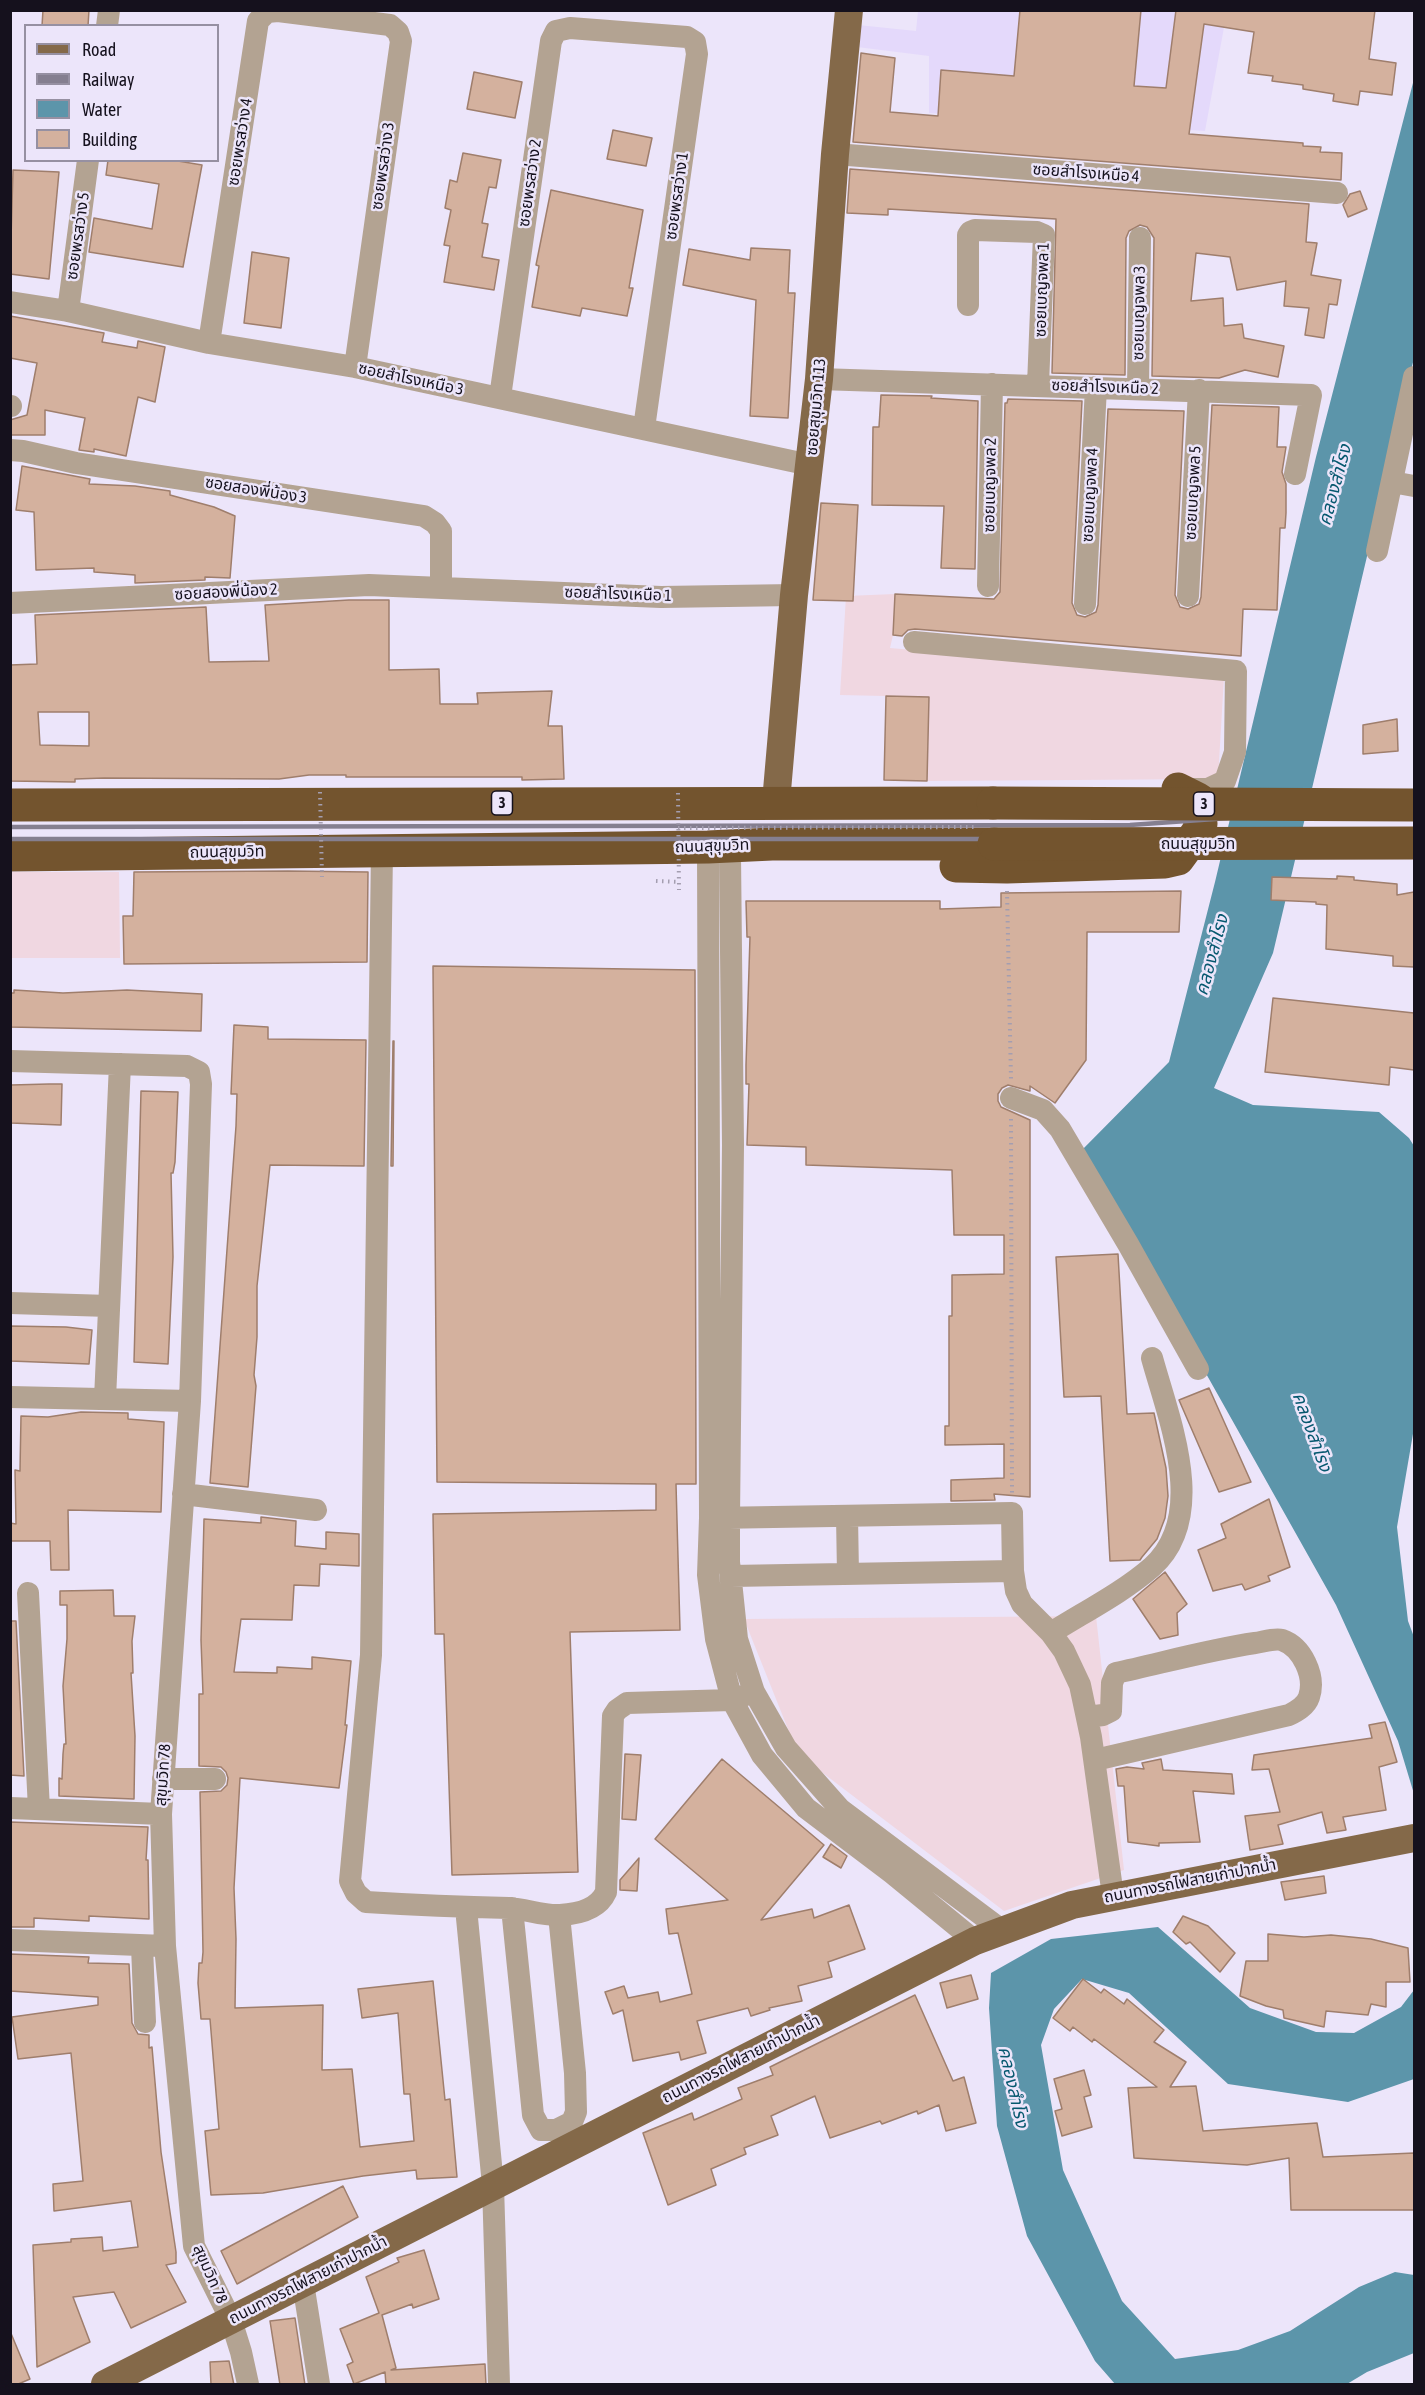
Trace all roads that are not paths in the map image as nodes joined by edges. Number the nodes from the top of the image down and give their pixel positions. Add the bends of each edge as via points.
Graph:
1 (849, 10) edge
2 (334, 18) joint
3 (618, 32) joint
4 (834, 154) junction
5 (88, 162) edge
6 (1337, 193) dead end
7 (1140, 238) dead end
8 (10, 302) edge
9 (968, 305) dead end
10 (68, 311) junction
11 (209, 343) junction
12 (355, 367) junction
13 (1414, 377) edge
14 (819, 379) junction
15 (992, 384) junction
16 (1038, 385) junction
17 (1096, 387) junction
18 (1138, 388) junction
19 (1199, 390) junction
20 (500, 397) junction
21 (644, 428) junction
22 (10, 450) edge
23 (810, 465) junction
24 (1294, 474) dead end
25 (1392, 482) junction
26 (1414, 486) edge
27 (1377, 551) dead end
28 (988, 586) dead end
29 (441, 587) junction
30 (794, 595) junction
31 (1188, 596) dead end
32 (10, 603) edge
33 (1085, 604) dead end
34 (914, 642) dead end
35 (1181, 789) junction
36 (1414, 798) edge
37 (776, 802) junction
38 (10, 805) edge
39 (1414, 805) edge
40 (1414, 843) edge
41 (382, 850) junction
42 (719, 851) junction
43 (1414, 851) edge
44 (10, 855) edge
45 (1001, 855) junction
46 (10, 1062) edge
47 (120, 1064) junction
48 (1011, 1098) road end
49 (10, 1303) edge
50 (109, 1306) junction
51 (1152, 1358) dead end
52 (1198, 1369) dead end
53 (10, 1397) edge
54 (105, 1399) junction
55 (190, 1401) junction
56 (183, 1494) junction
57 (316, 1510) dead end
58 (848, 1516) junction
59 (719, 1517) junction
60 (1013, 1571) junction
61 (848, 1574) junction
62 (731, 1576) junction
63 (27, 1593) edge
64 (1051, 1633) junction
65 (754, 1692) junction
66 (732, 1700) junction
67 (1087, 1717) junction
68 (1095, 1760) junction
69 (163, 1779) junction
70 (215, 1779) dead end
71 (10, 1808) edge
72 (39, 1809) junction
73 (161, 1814) junction
74 (844, 1824) junction
75 (1414, 1838) edge
76 (1113, 1896) junction
77 (466, 1908) junction
78 (512, 1908) junction
79 (559, 1915) junction
80 (1003, 1931) junction
81 (10, 1940) edge
82 (975, 1941) junction
83 (142, 1946) junction
84 (165, 1946) junction
85 (145, 2022) dead end
86 (493, 2185) junction
87 (303, 2283) junction
88 (231, 2320) junction
89 (141, 2375) edge
90 (105, 2385) edge
91 (248, 2385) edge
92 (319, 2385) edge
93 (499, 2385) edge

1 - 4 main road, ซอยสุขุมวิท 113
2 - 11 street, ซอยพรสว่าง 4 via 278,11 267,12 258,21
2 - 12 street, ซอยพรสว่าง 3 via 390,25 401,41
3 - 20 street, ซอยพรสว่าง 2 via 570,28 556,31 550,41
3 - 21 street, ซอยพรสว่าง 1 via 687,38 695,42 697,54
4 - 6 street, ซอยสำโรงเหนือ 4
4 - 14 main road, ซอยสุขุมวิท 113
5 - 10 street, ซอยพรสว่าง 5
7 - 18 street, ซอยเบญจพล 3
8 - 10 street, ซอยสำโรงเหนือ 3
9 - 16 street, ซอยเบญจพล 1 via 970,231 1044,235
10 - 11 street, ซอยสำโรงเหนือ 3
11 - 12 street, ซอยสำโรงเหนือ 3
12 - 20 street, ซอยสำโรงเหนือ 3
13 - 25 street
14 - 15 street, ซอยสำโรงเหนือ 2
14 - 23 main road, ซอยสุขุมวิท 113
15 - 16 street, ซอยสำโรงเหนือ 2
15 - 28 street, ซอยเบญจพล 2
16 - 17 street, ซอยสำโรงเหนือ 2
17 - 18 street, ซอยสำโรงเหนือ 2
17 - 33 street, ซอยเบญจพล 4
18 - 19 street, ซอยสำโรงเหนือ 2
19 - 24 street, ซอยสำโรงเหนือ 2 via 1311,395
19 - 31 street, ซอยเบญจพล 5
20 - 21 street, ซอยสำโรงเหนือ 3
21 - 23 street, ซอยสำโรงเหนือ 3
22 - 29 street, ซอยสองพี่น้อง 3 via 424,516 441,531
23 - 30 main road, ซอยสุขุมวิท 113
25 - 26 street
25 - 27 street
29 - 30 street, ซอยสำโรงเหนือ 1 via 661,597
29 - 32 street, ซอยสองพี่น้อง 2 via 369,585
30 - 37 main road, ซอยสุขุมวิท 113
34 - 35 street via 1236,671 1235,752 1225,781 1208,789
35 - 37 highway via 813,792
35 - 45 highway via 1198,799 1201,824 1178,859 1166,862
36 - 43 highway via 1410,801 1407,846
37 - 38 highway, 3
37 - 39 highway, 3, bridge
40 - 45 highway, ถนนสุขุมวิท, bridge
41 - 42 highway, ถนนสุขุมวิท
41 - 44 highway, ถนนสุขุมวิท
41 - 77 street via 371,1655 350,1881 366,1902
42 - 45 highway, ถนนสุขุมวิท via 772,844
42 - 59 street
46 - 47 street
47 - 50 street
47 - 55 street, สุขุมวิท 78 via 187,1066 199,1072
48 - 52 street via 1043,1110 1060,1130
49 - 50 street
50 - 54 street
51 - 64 street via 1176,1445 1181,1485 1177,1529 1152,1567
53 - 54 street
54 - 55 street
55 - 56 street, สุขุมวิท 78
56 - 57 street
56 - 69 street, สุขุมวิท 78
58 - 59 street
58 - 60 street via 1012,1514
58 - 61 street
59 - 62 street
59 - 66 street via 708,1575 716,1640
60 - 61 street
60 - 64 street via 1022,1604
61 - 62 street
62 - 65 street via 737,1639
63 - 72 street
64 - 67 street via 1080,1686
65 - 66 street
65 - 74 street via 786,1748 840,1809
66 - 74 street via 762,1755 806,1808
66 - 79 street via 627,1704 617,1710 613,1716 606,1892 602,1902 590,1910
67 - 68 street
67 - 68 street via 1110,1711 1116,1673 1230,1647 1279,1639 1296,1647 1310,1678 1309,1697 1289,1715
68 - 76 street
69 - 70 street
69 - 73 street, สุขุมวิท 78
71 - 72 street
72 - 73 street
73 - 84 street, สุขุมวิท 78
74 - 80 street
74 - 82 street
75 - 76 main road, ถนนทางรถไฟสายเก่าปากน้ำ
76 - 80 main road, ถนนทางรถไฟสายเก่าปากน้ำ via 1072,1905
77 - 78 street
77 - 86 street
78 - 79 street
78 - 79 street via 533,2115 541,2130 555,2130 572,2122 576,2112
80 - 82 main road, ถนนทางรถไฟสายเก่าปากน้ำ
81 - 83 street
82 - 86 main road, ถนนทางรถไฟสายเก่าปากน้ำ
83 - 84 street
83 - 85 street
84 - 88 street, สุขุมวิท 78 via 194,2246
86 - 87 main road, ถนนทางรถไฟสายเก่าปากน้ำ
86 - 93 street
87 - 88 main road, ถนนทางรถไฟสายเก่าปากน้ำ
87 - 92 street
88 - 89 main road, ถนนทางรถไฟสายเก่าปากน้ำ
88 - 91 street, สุขุมวิท 78
89 - 90 main road, ถนนทางรถไฟสายเก่าปากน้ำ

